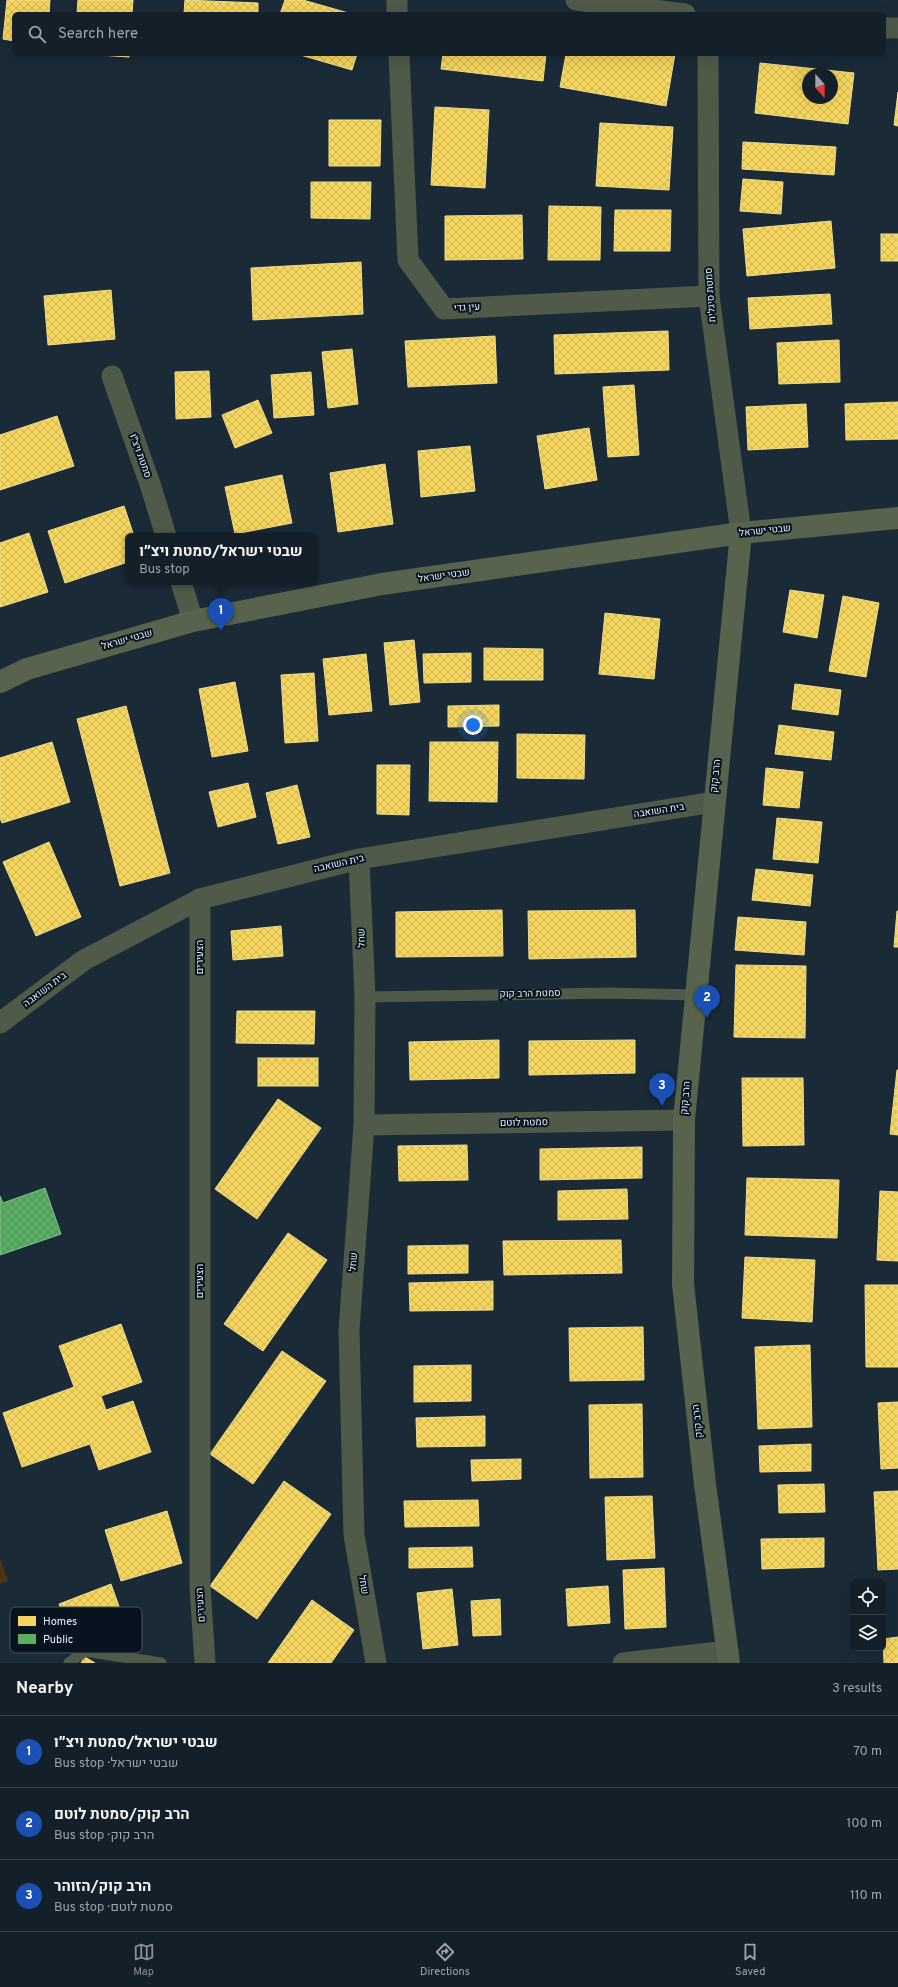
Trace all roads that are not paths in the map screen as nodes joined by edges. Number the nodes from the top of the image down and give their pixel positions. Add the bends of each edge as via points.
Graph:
1 (397, 0) edge
2 (576, 0) edge
3 (397, 12) edge
4 (669, 12) edge
5 (886, 28) edge
6 (898, 28) edge
7 (399, 56) edge
8 (708, 56) edge
9 (709, 296) junction
10 (112, 376) dead end
11 (898, 518) edge
12 (165, 533) edge
13 (741, 533) junction
14 (182, 585) edge
15 (193, 621) junction
16 (0, 682) edge
17 (714, 802) junction
18 (359, 859) junction
19 (200, 899) junction
20 (695, 995) junction
21 (365, 997) junction
22 (0, 1023) edge
23 (684, 1120) junction
24 (364, 1125) junction
25 (82, 1653) edge
26 (98, 1653) edge
27 (728, 1657) edge
28 (69, 1663) edge
29 (161, 1663) edge
30 (205, 1663) edge
31 (376, 1663) edge
32 (623, 1663) edge

1 - 3 street
2 - 4 street
5 - 6 street
7 - 9 street, עין גדי via 408,260 444,309
8 - 9 street, סמטת סיגלית
9 - 13 street, סמטת סיגלית
10 - 12 street, סמטת ויצ"ו
11 - 13 street, שבטי ישראל
13 - 15 street, שבטי ישראל via 382,584
13 - 17 street, הרב קוק
14 - 15 street
15 - 16 street, שבטי ישראל via 27,669
17 - 18 street, בית השואבה
17 - 20 street, הרב קוק
18 - 19 street, בית השואבה
18 - 21 street, שחל
19 - 22 street, בית השואבה via 84,960
19 - 30 street, הצעירים via 200,1587
20 - 21 lane, סמטת הרב קוק via 610,993
20 - 23 street, הרב קוק
21 - 24 street, שחל
23 - 24 street, סמטת לוטם
23 - 27 street, הרב קוק via 683,1284 705,1484
24 - 31 street, שחל via 349,1330 354,1535
25 - 28 lane
26 - 29 lane
27 - 32 street

